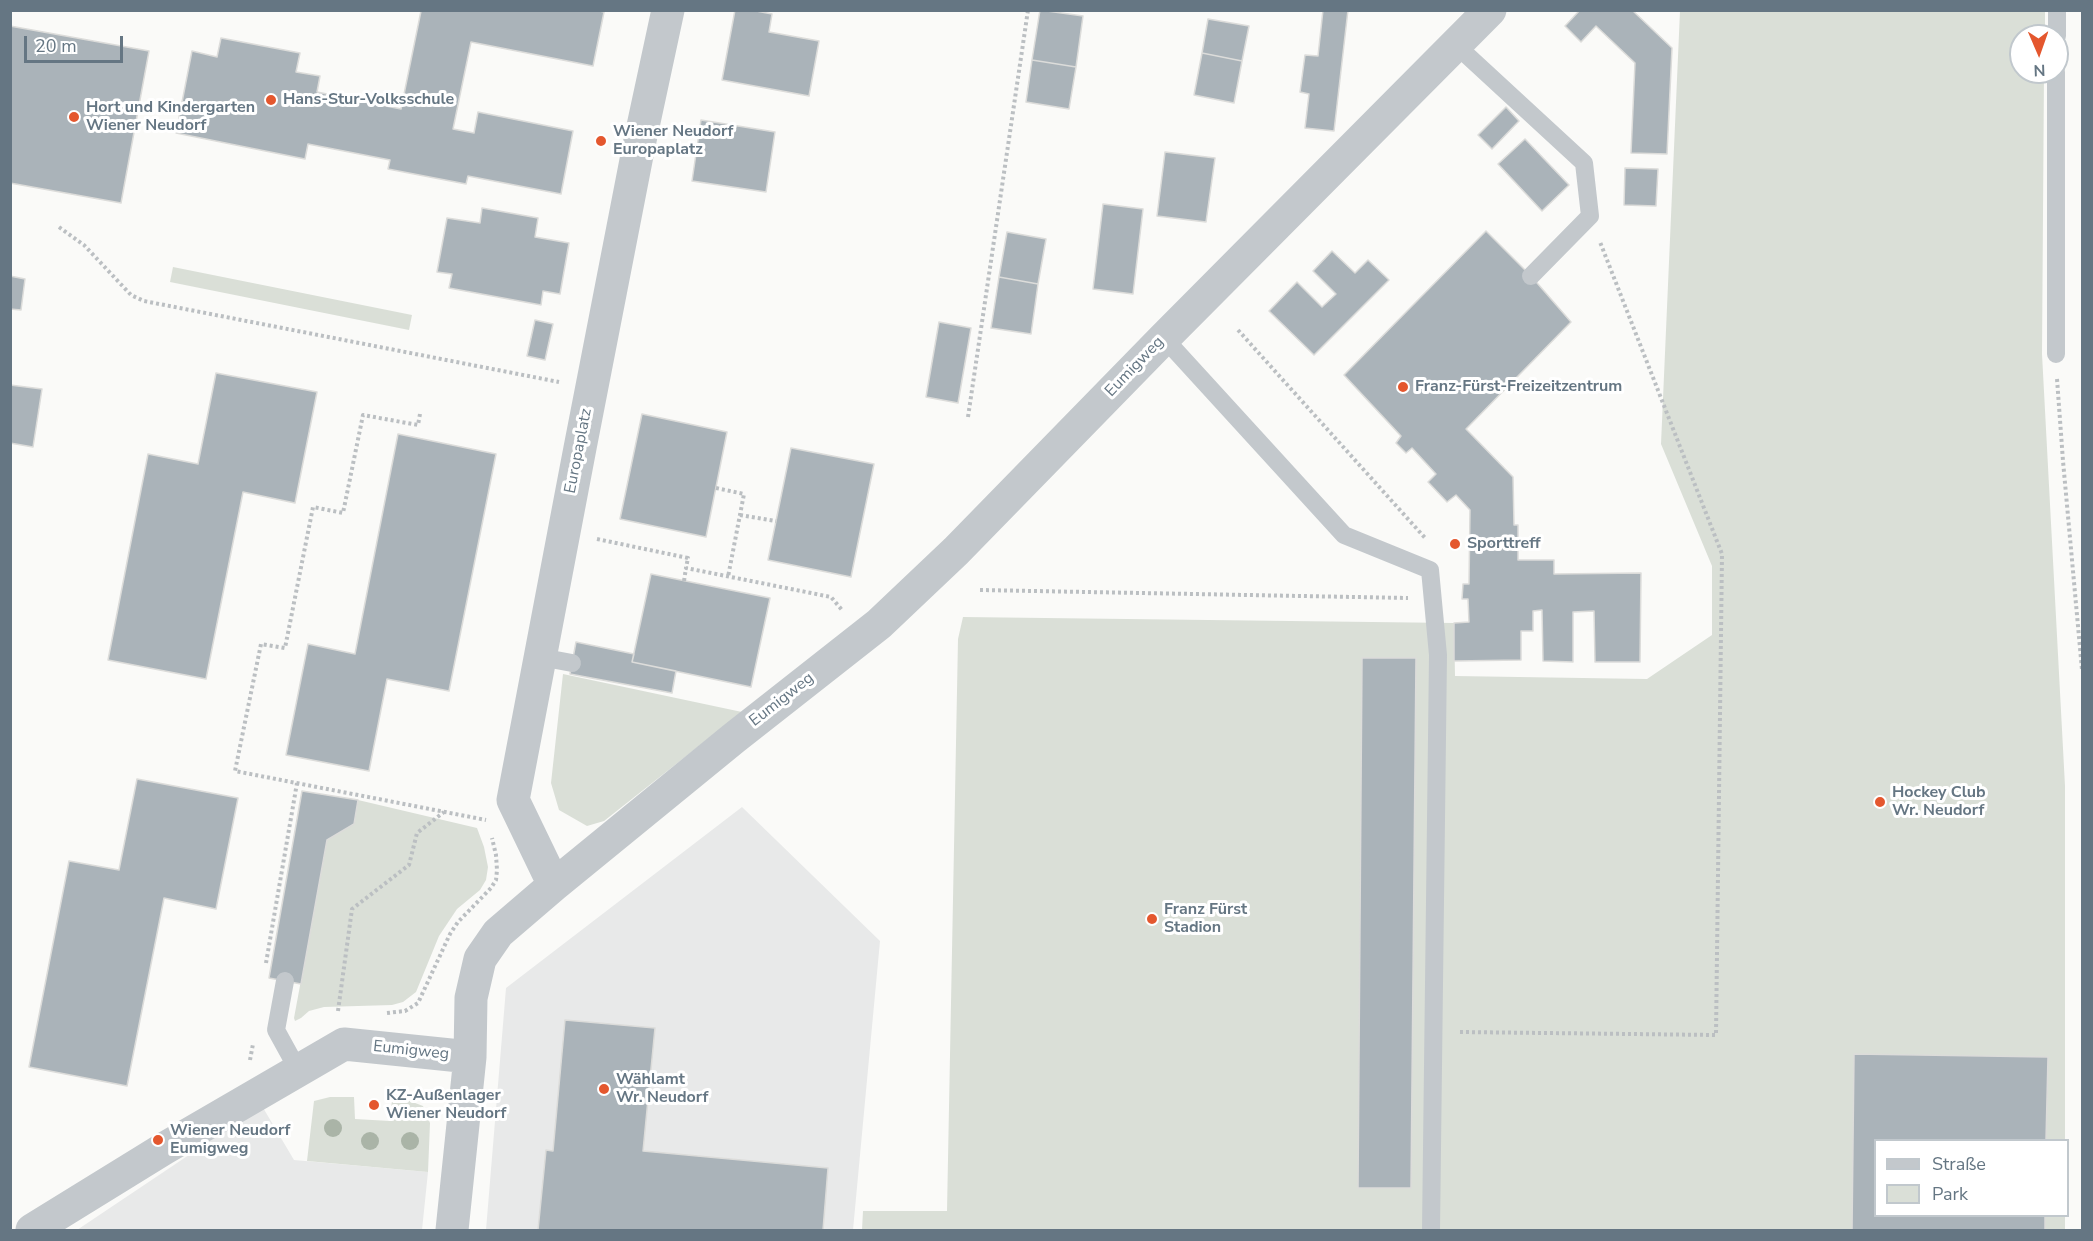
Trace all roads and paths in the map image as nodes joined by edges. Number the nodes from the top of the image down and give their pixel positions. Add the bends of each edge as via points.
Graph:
1 (668, 10) edge
2 (1028, 10) edge
3 (1490, 10) edge
4 (1456, 45) junction
5 (2056, 84) edge
6 (1590, 216) junction
7 (59, 227) dead end
8 (1531, 276) dead end
9 (1238, 330) dead end
10 (1164, 338) junction
11 (2056, 354) joint
12 (559, 392) dead end
13 (420, 414) dead end
14 (968, 417) dead end
15 (716, 488) dead end
16 (740, 515) junction
17 (776, 521) dead end
18 (564, 532) junction
19 (686, 568) junction
20 (1430, 570) junction
21 (728, 577) junction
22 (684, 581) dead end
23 (980, 590) dead end
24 (1433, 599) junction
25 (864, 636) junction
26 (540, 657) junction
27 (572, 663) dead end
28 (2082, 670) edge
29 (297, 783) junction
30 (484, 809) dead end
31 (445, 812) junction
32 (490, 832) dead end
33 (554, 885) junction
34 (265, 964) dead end
35 (285, 981) dead end
36 (338, 1011) junction
37 (348, 1012) dead end
38 (331, 1013) dead end
39 (378, 1013) dead end
40 (1433, 1031) junction
41 (282, 1040) junction
42 (470, 1057) junction
43 (250, 1061) dead end
44 (298, 1070) junction
45 (32, 1230) edge
46 (452, 1230) edge
47 (1431, 1230) edge

1 - 18 street, Europaplatz
2 - 14 path
3 - 4 street, Eumigweg
4 - 6 lane via 1584,163
4 - 10 street, Eumigweg
5 - 11 lane
6 - 8 lane
6 - 40 path via 1722,554 1716,1035
7 - 12 path via 84,245 131,295 144,301 561,382
9 - 20 path via 1428,540
10 - 20 lane via 1344,535
10 - 25 street, Eumigweg via 956,551
11 - 28 path
13 - 29 path via 418,425 363,415 344,513 313,507 285,648 261,644 236,771
15 - 16 path via 744,494
16 - 17 path
16 - 21 path
18 - 19 path via 688,558
18 - 26 street, Europaplatz
19 - 21 path
19 - 22 path
20 - 24 lane
21 - 25 path via 831,597
23 - 24 path
24 - 40 lane via 1438,656
25 - 33 street, Eumigweg
26 - 27 lane
26 - 33 street, Europaplatz via 513,801
29 - 31 path
29 - 34 path
30 - 31 path via 487,820
31 - 36 path via 417,832 409,865 352,909
32 - 39 path via 497,870 491,888 450,934 418,1003 405,1011
33 - 42 street, Eumigweg via 498,933 480,959 471,998
35 - 41 lane via 276,1030
36 - 37 path
36 - 38 path
40 - 47 lane
41 - 43 path
41 - 44 lane
42 - 44 street, Eumigweg via 344,1044
42 - 46 street
44 - 45 street, Eumigweg

